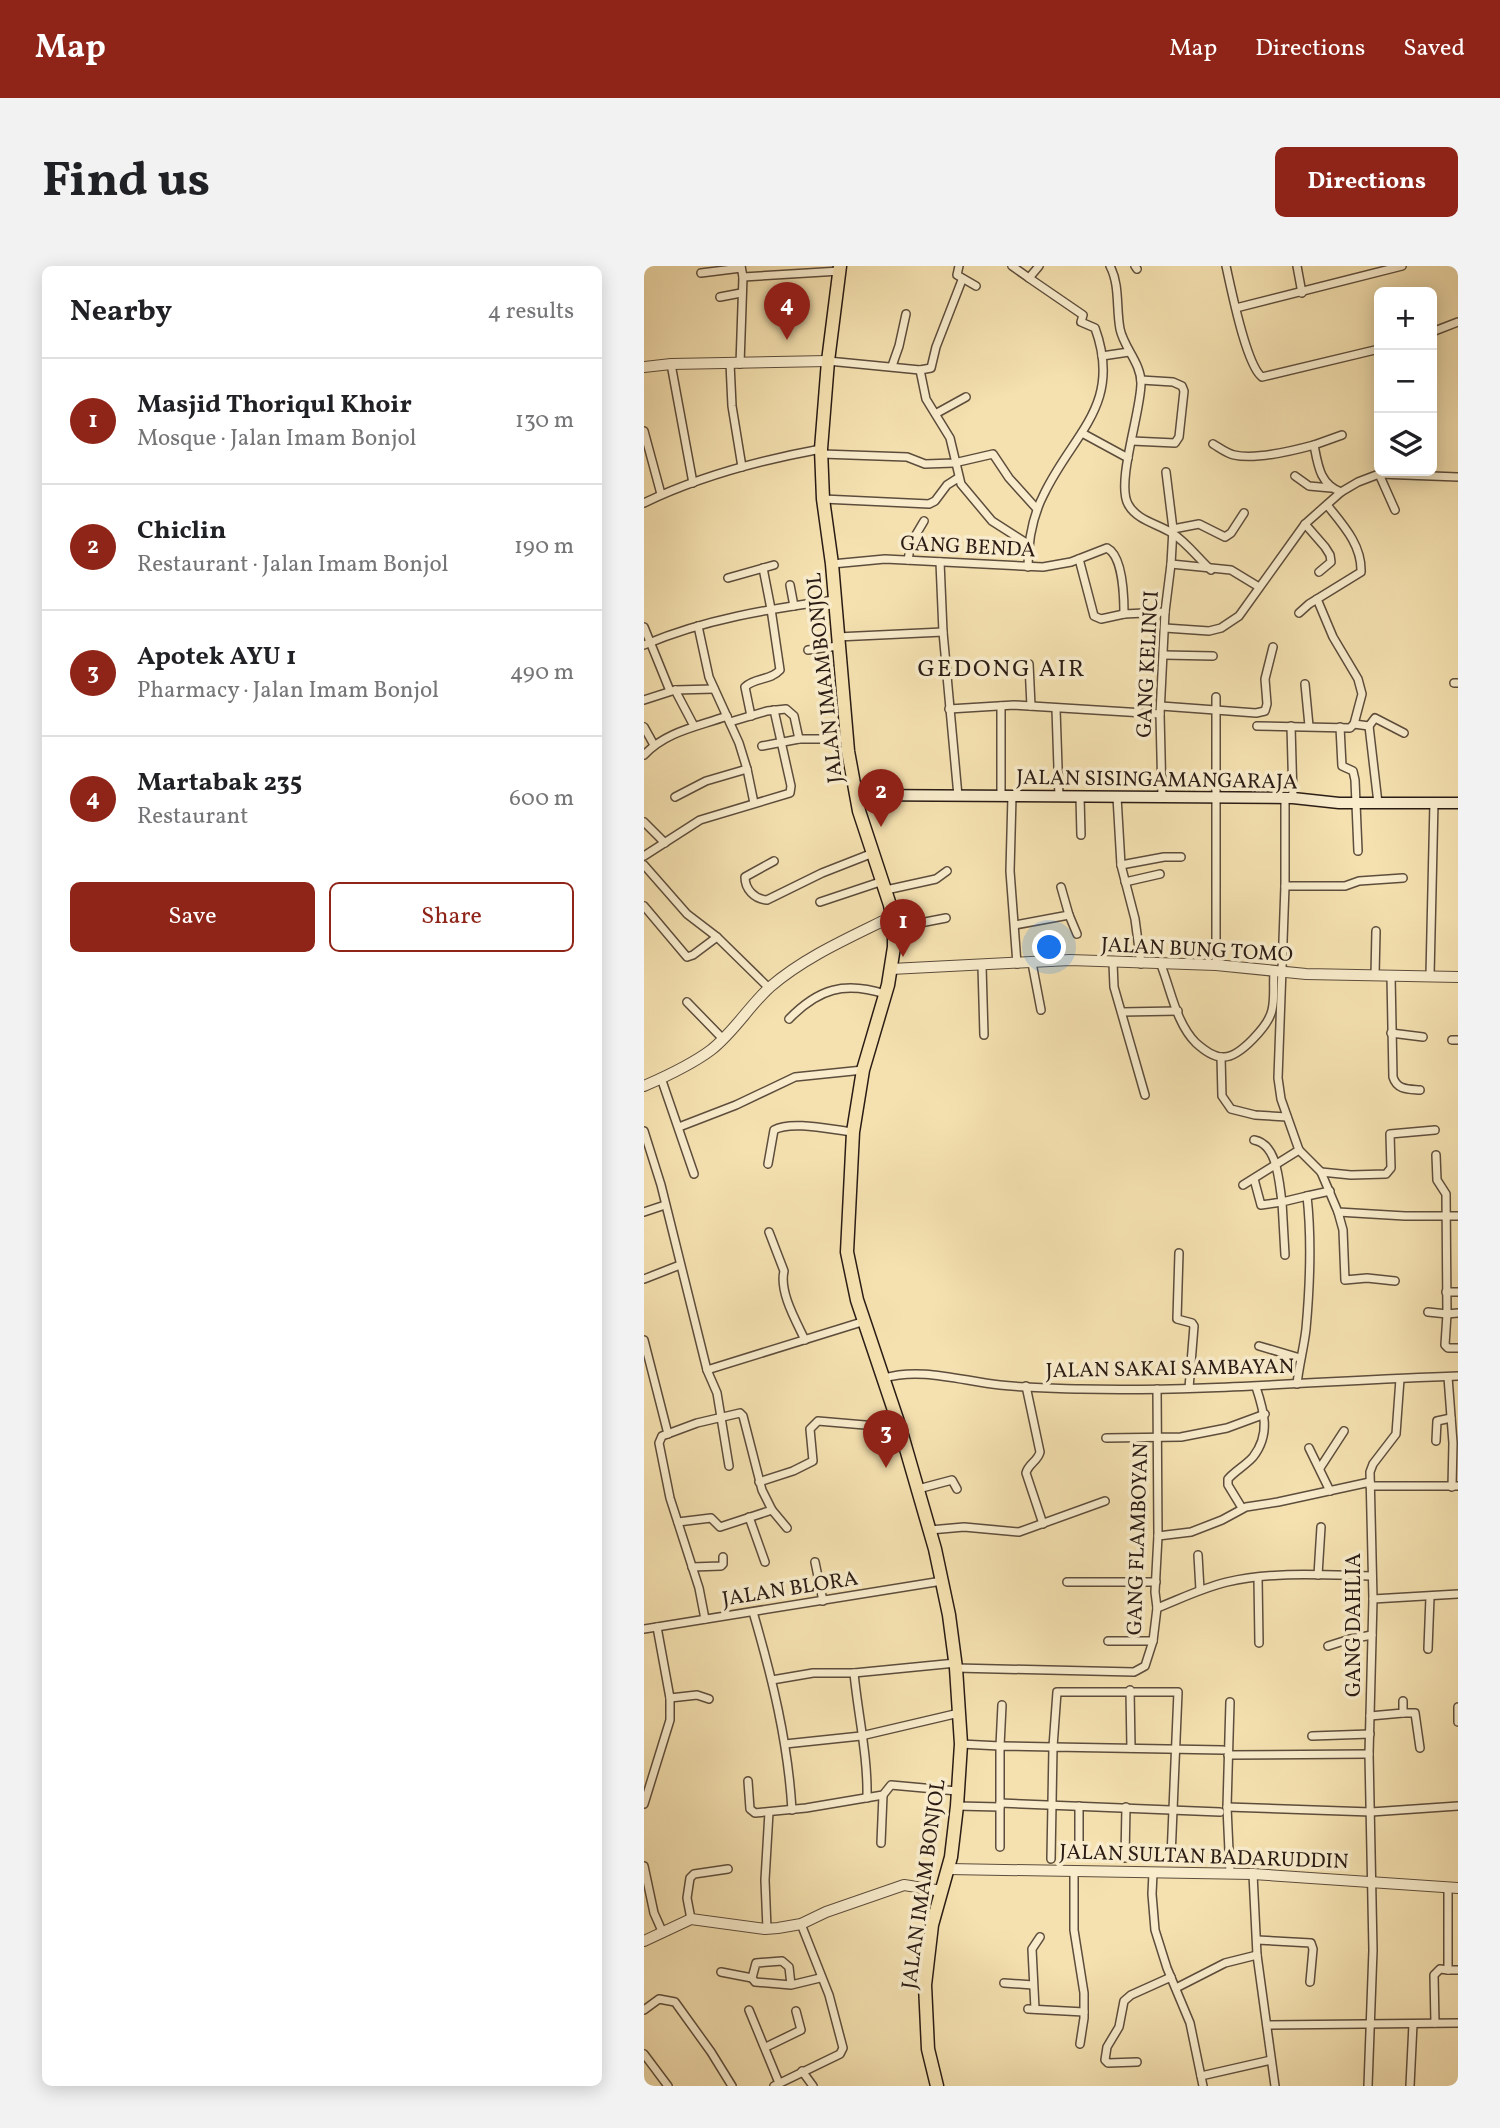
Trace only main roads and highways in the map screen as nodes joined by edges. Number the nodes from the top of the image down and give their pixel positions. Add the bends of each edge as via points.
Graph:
1 (840, 268) edge
2 (856, 795) junction
3 (1458, 803) edge
4 (937, 2086) edge

1 - 2 highway, JALAN IMAM BONJOL via 821,451 846,739
2 - 3 main road, JALAN SISINGAMANGARAJA
2 - 4 highway, JALAN IMAM BONJOL via 893,922 891,969 863,1070 853,1132 848,1252 851,1278 930,1530 956,1666 960,1713 957,1806 948,1869 932,1925 925,1985 928,2049

